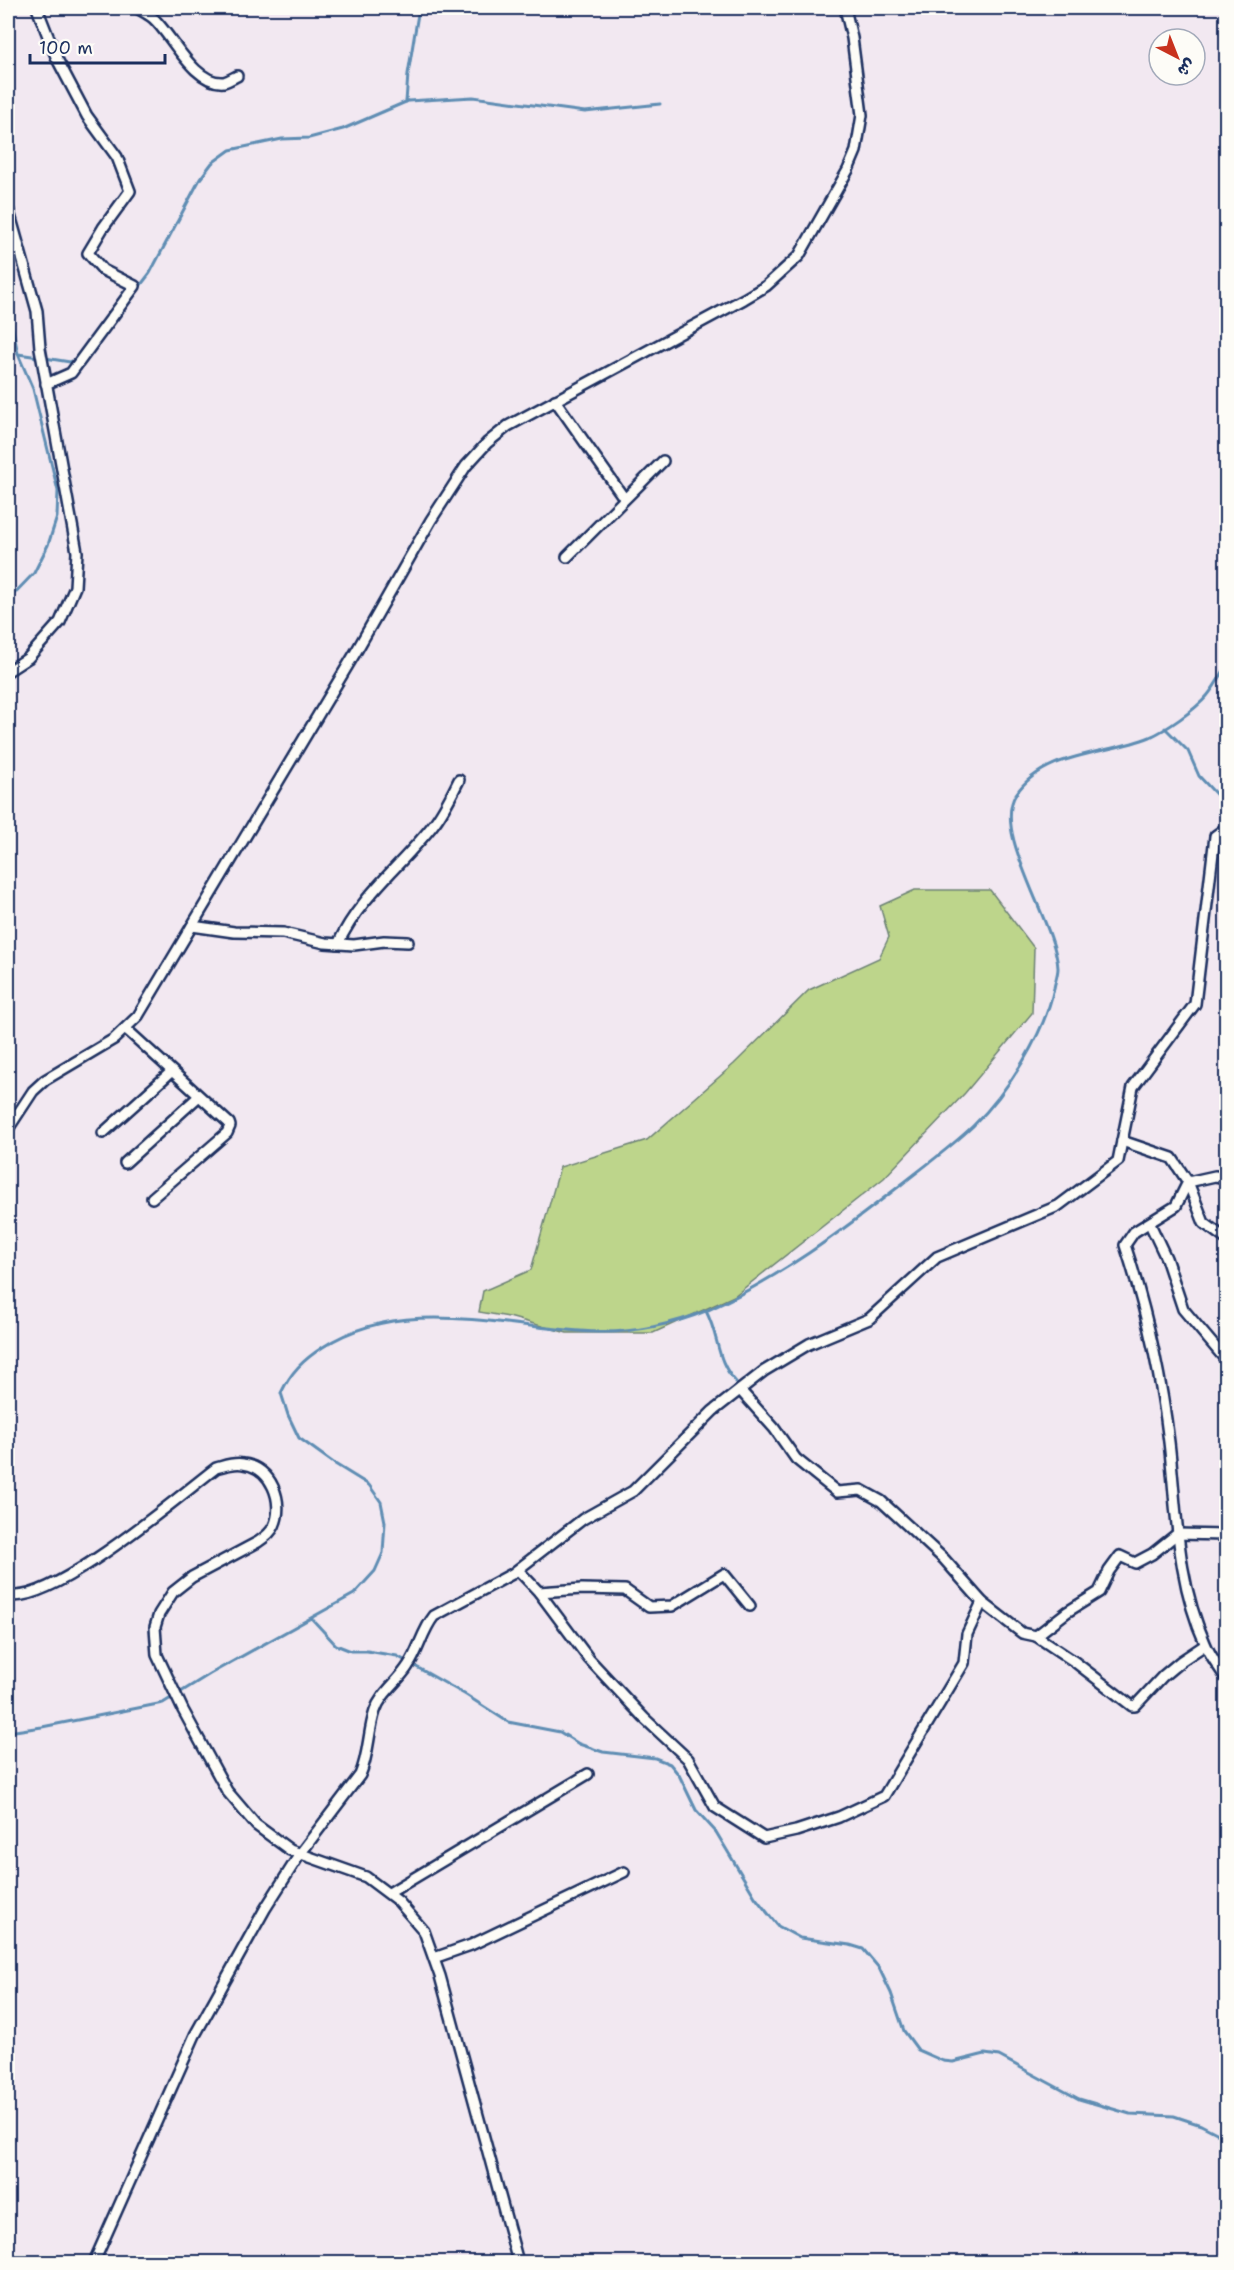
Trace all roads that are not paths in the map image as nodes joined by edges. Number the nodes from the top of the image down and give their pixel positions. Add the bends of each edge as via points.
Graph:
1 (37, 8) edge
2 (137, 8) edge
3 (845, 8) edge
4 (237, 76) dead end
5 (8, 208) edge
6 (46, 384) junction
7 (555, 400) junction
8 (663, 461) dead end
9 (624, 498) junction
10 (567, 557) dead end
11 (8, 671) edge
12 (459, 780) dead end
13 (1227, 828) edge
14 (192, 926) junction
15 (408, 942) dead end
16 (338, 944) junction
17 (126, 1029) junction
18 (171, 1072) junction
19 (198, 1097) junction
20 (8, 1129) edge
21 (103, 1133) dead end
22 (1122, 1141) junction
23 (125, 1163) dead end
24 (1227, 1178) edge
25 (1188, 1182) junction
26 (152, 1198) dead end
27 (1150, 1224) junction
28 (1227, 1239) edge
29 (1227, 1360) edge
30 (740, 1390) junction
31 (1177, 1534) junction
32 (1227, 1535) edge
33 (518, 1570) junction
34 (539, 1592) junction
35 (8, 1595) edge
36 (982, 1602) junction
37 (750, 1606) dead end
38 (1036, 1636) junction
39 (1205, 1645) junction
40 (1227, 1678) edge
41 (588, 1774) dead end
42 (300, 1854) junction
43 (624, 1872) dead end
44 (389, 1893) junction
45 (434, 1958) junction
46 (94, 2262) edge
47 (518, 2262) edge

1 - 6 street via 57,59 87,116 117,157 130,191 88,253 103,270 135,286 71,373
2 - 4 street via 152,17 201,74 225,82
3 - 7 street via 862,115 861,133 848,170 799,256 766,286 744,299
5 - 6 street via 37,311
6 - 11 street via 77,552 75,587 60,622 28,658
7 - 9 street
7 - 14 street via 508,426 466,466
8 - 9 street
9 - 10 street
12 - 16 street via 434,823 352,916
13 - 22 street via 1215,836 1195,1004 1133,1087
14 - 16 street via 283,933
14 - 17 street via 148,1001
15 - 16 street
17 - 18 street
17 - 20 street via 45,1080
18 - 19 street
18 - 21 street
19 - 23 street
19 - 26 street via 229,1123 230,1130
22 - 25 street via 1172,1158
22 - 30 street via 1118,1161 1058,1206 937,1257 869,1318 809,1344
24 - 25 street via 1215,1176
25 - 27 street via 1176,1206
25 - 28 street via 1204,1223
27 - 29 street via 1184,1308
27 - 31 street via 1134,1233 1125,1245 1140,1292 1169,1441
30 - 33 street via 713,1411 633,1491 583,1519
30 - 36 street via 796,1459 837,1492 861,1490 881,1501 944,1559
31 - 32 street
31 - 38 street via 1135,1563 1120,1556 1099,1592
31 - 39 street via 1189,1601
33 - 34 street
33 - 42 street via 434,1616 427,1624 407,1668 375,1711 360,1775
34 - 36 street via 589,1659 688,1759 715,1807 764,1838 839,1817 884,1796 964,1663 967,1634
34 - 37 street via 625,1590 649,1607 672,1606 724,1574
35 - 42 street via 26,1596 80,1569 216,1468 243,1463 256,1467 274,1487 274,1527 258,1542 181,1584 159,1614 155,1641 167,1677 227,1791 272,1839
36 - 38 street via 1022,1633
38 - 39 street via 1132,1706 1163,1676
39 - 40 street
41 - 44 street
42 - 44 street via 366,1877
42 - 46 street via 195,2035
43 - 45 street via 471,1946
44 - 45 street via 424,1931
45 - 47 street

